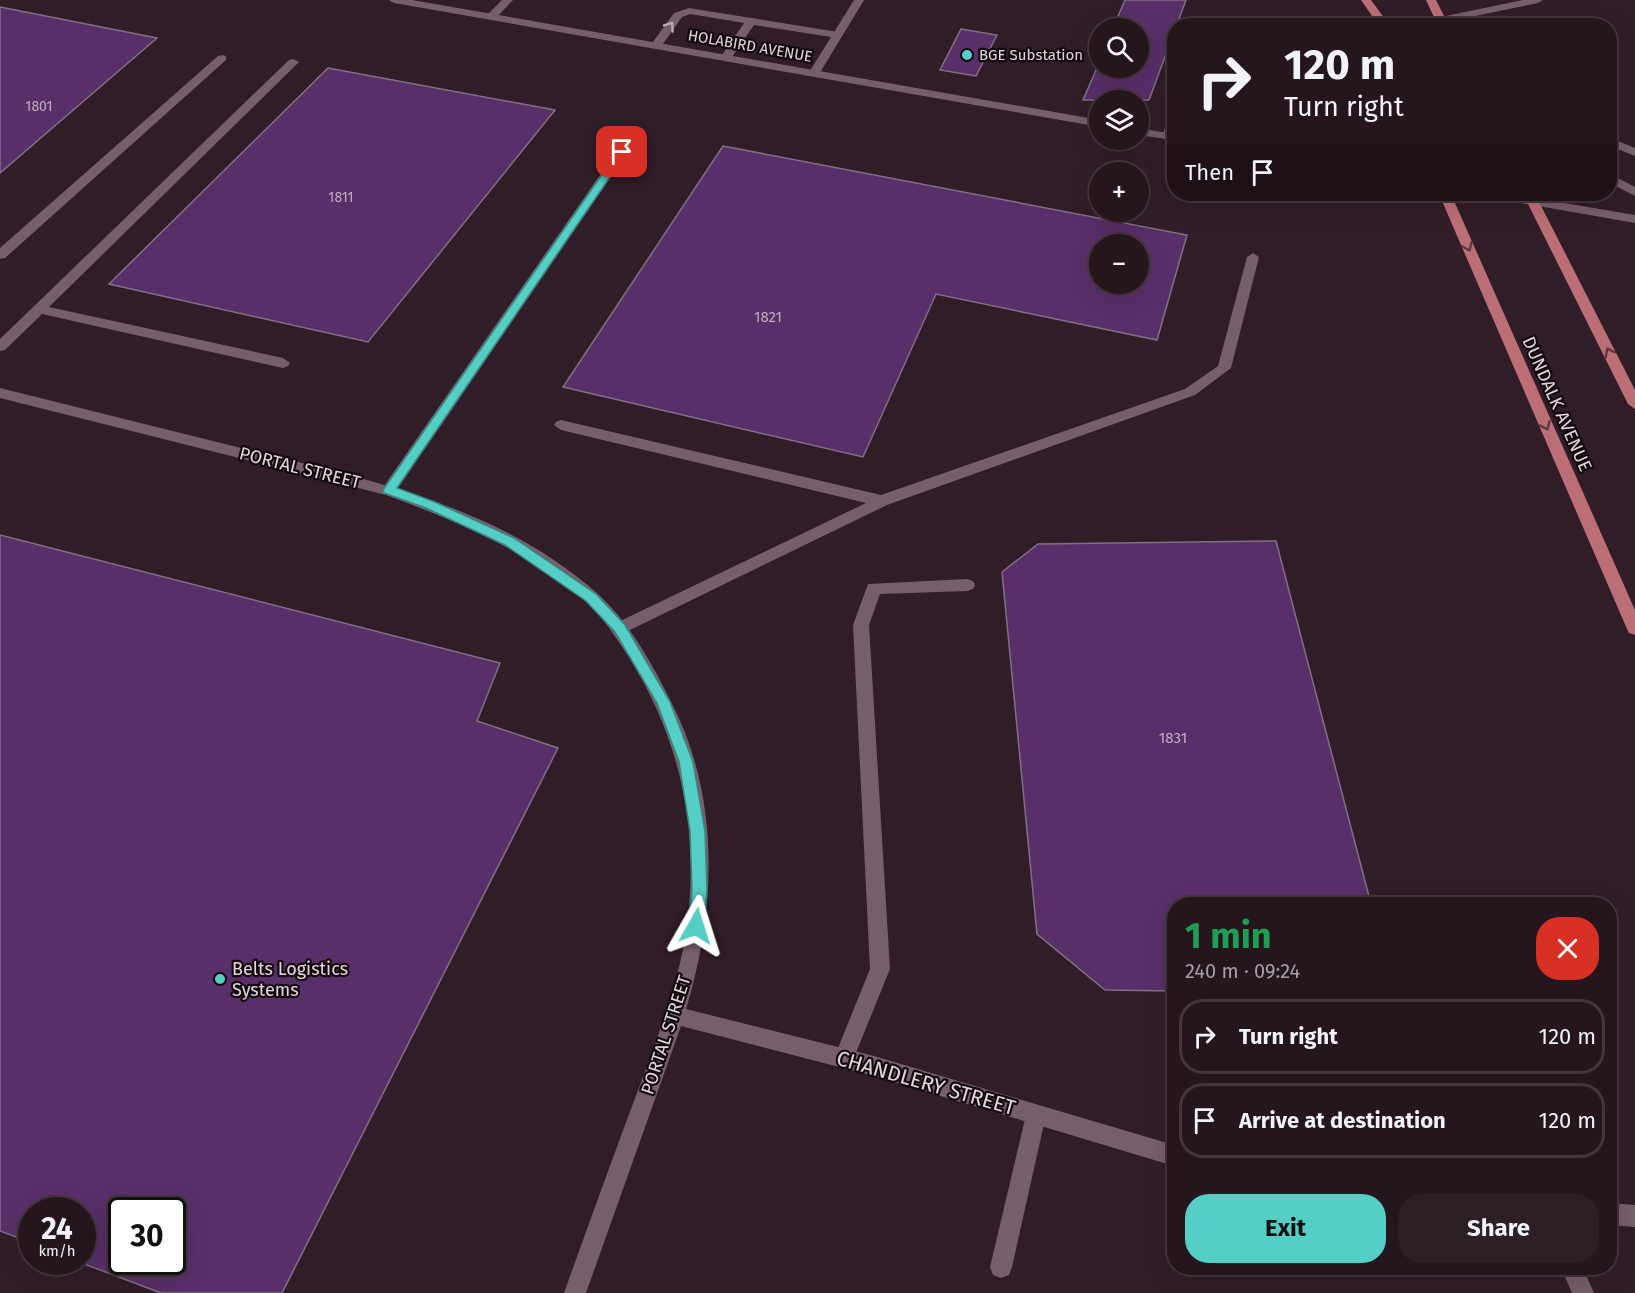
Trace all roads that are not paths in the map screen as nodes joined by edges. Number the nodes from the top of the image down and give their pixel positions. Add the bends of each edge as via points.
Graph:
1 (394, 0) edge
2 (508, 0) edge
3 (859, 0) edge
4 (1359, 0) edge
5 (1366, 0) edge
6 (1431, 0) edge
7 (1538, 0) edge
8 (411, 1) edge
9 (491, 17) junction
10 (1367, 18) edge
11 (1379, 18) edge
12 (1440, 18) edge
13 (1464, 18) edge
14 (751, 21) junction
15 (838, 35) junction
16 (656, 46) junction
17 (222, 58) dead end
18 (726, 58) junction
19 (293, 62) dead end
20 (814, 74) junction
21 (1089, 122) edge
22 (1149, 133) edge
23 (1167, 136) edge
24 (1617, 147) edge
25 (622, 152) dead end
26 (1635, 152) edge
27 (1617, 182) edge
28 (1635, 192) edge
29 (1448, 201) edge
30 (1533, 201) edge
31 (1550, 201) edge
32 (1635, 219) edge
33 (0, 255) edge
34 (1252, 257) dead end
35 (39, 309) junction
36 (0, 346) edge
37 (283, 363) dead end
38 (0, 393) edge
39 (1635, 404) edge
40 (561, 425) dead end
41 (389, 490) junction
42 (882, 501) junction
43 (967, 585) dead end
44 (620, 628) junction
45 (1635, 629) edge
46 (676, 1016) junction
47 (844, 1058) junction
48 (1036, 1115) junction
49 (1167, 1154) edge
50 (1617, 1215) edge
51 (1635, 1216) edge
52 (1001, 1267) dead end
53 (1575, 1275) edge
54 (575, 1293) edge
55 (1583, 1293) edge

1 - 8 street, HOLABIRD AVENUE
2 - 9 street
3 - 15 street
4 - 10 main road
5 - 11 main road
6 - 12 main road
7 - 13 street
8 - 9 street, HOLABIRD AVENUE
9 - 16 street, HOLABIRD AVENUE
14 - 15 street
16 -> 14 street via 678,15 689,11
14 - 18 street
15 - 20 street
16 - 18 street, HOLABIRD AVENUE
17 - 33 street
18 - 20 street, HOLABIRD AVENUE
19 - 35 street
20 - 21 street, HOLABIRD AVENUE
22 - 23 street
24 - 26 street
25 - 41 street
27 - 28 street
29 -> 45 main road, DUNDALK AVENUE
39 -> 30 main road
31 - 32 street
34 - 42 street via 1224,368 1190,392
35 - 36 street
35 - 37 street
38 - 41 street, PORTAL STREET
40 - 42 street
41 - 44 street, PORTAL STREET via 510,542 591,597
42 - 44 street
43 - 47 street via 874,588 861,625 880,969
44 - 46 street, PORTAL STREET via 663,702 686,762 698,831 700,890 694,944
46 - 47 street, CHANDLERY STREET
46 - 54 street, PORTAL STREET
47 - 48 street, CHANDLERY STREET
48 - 49 street, CHANDLERY STREET
48 - 52 street
50 - 51 street
53 - 55 street

